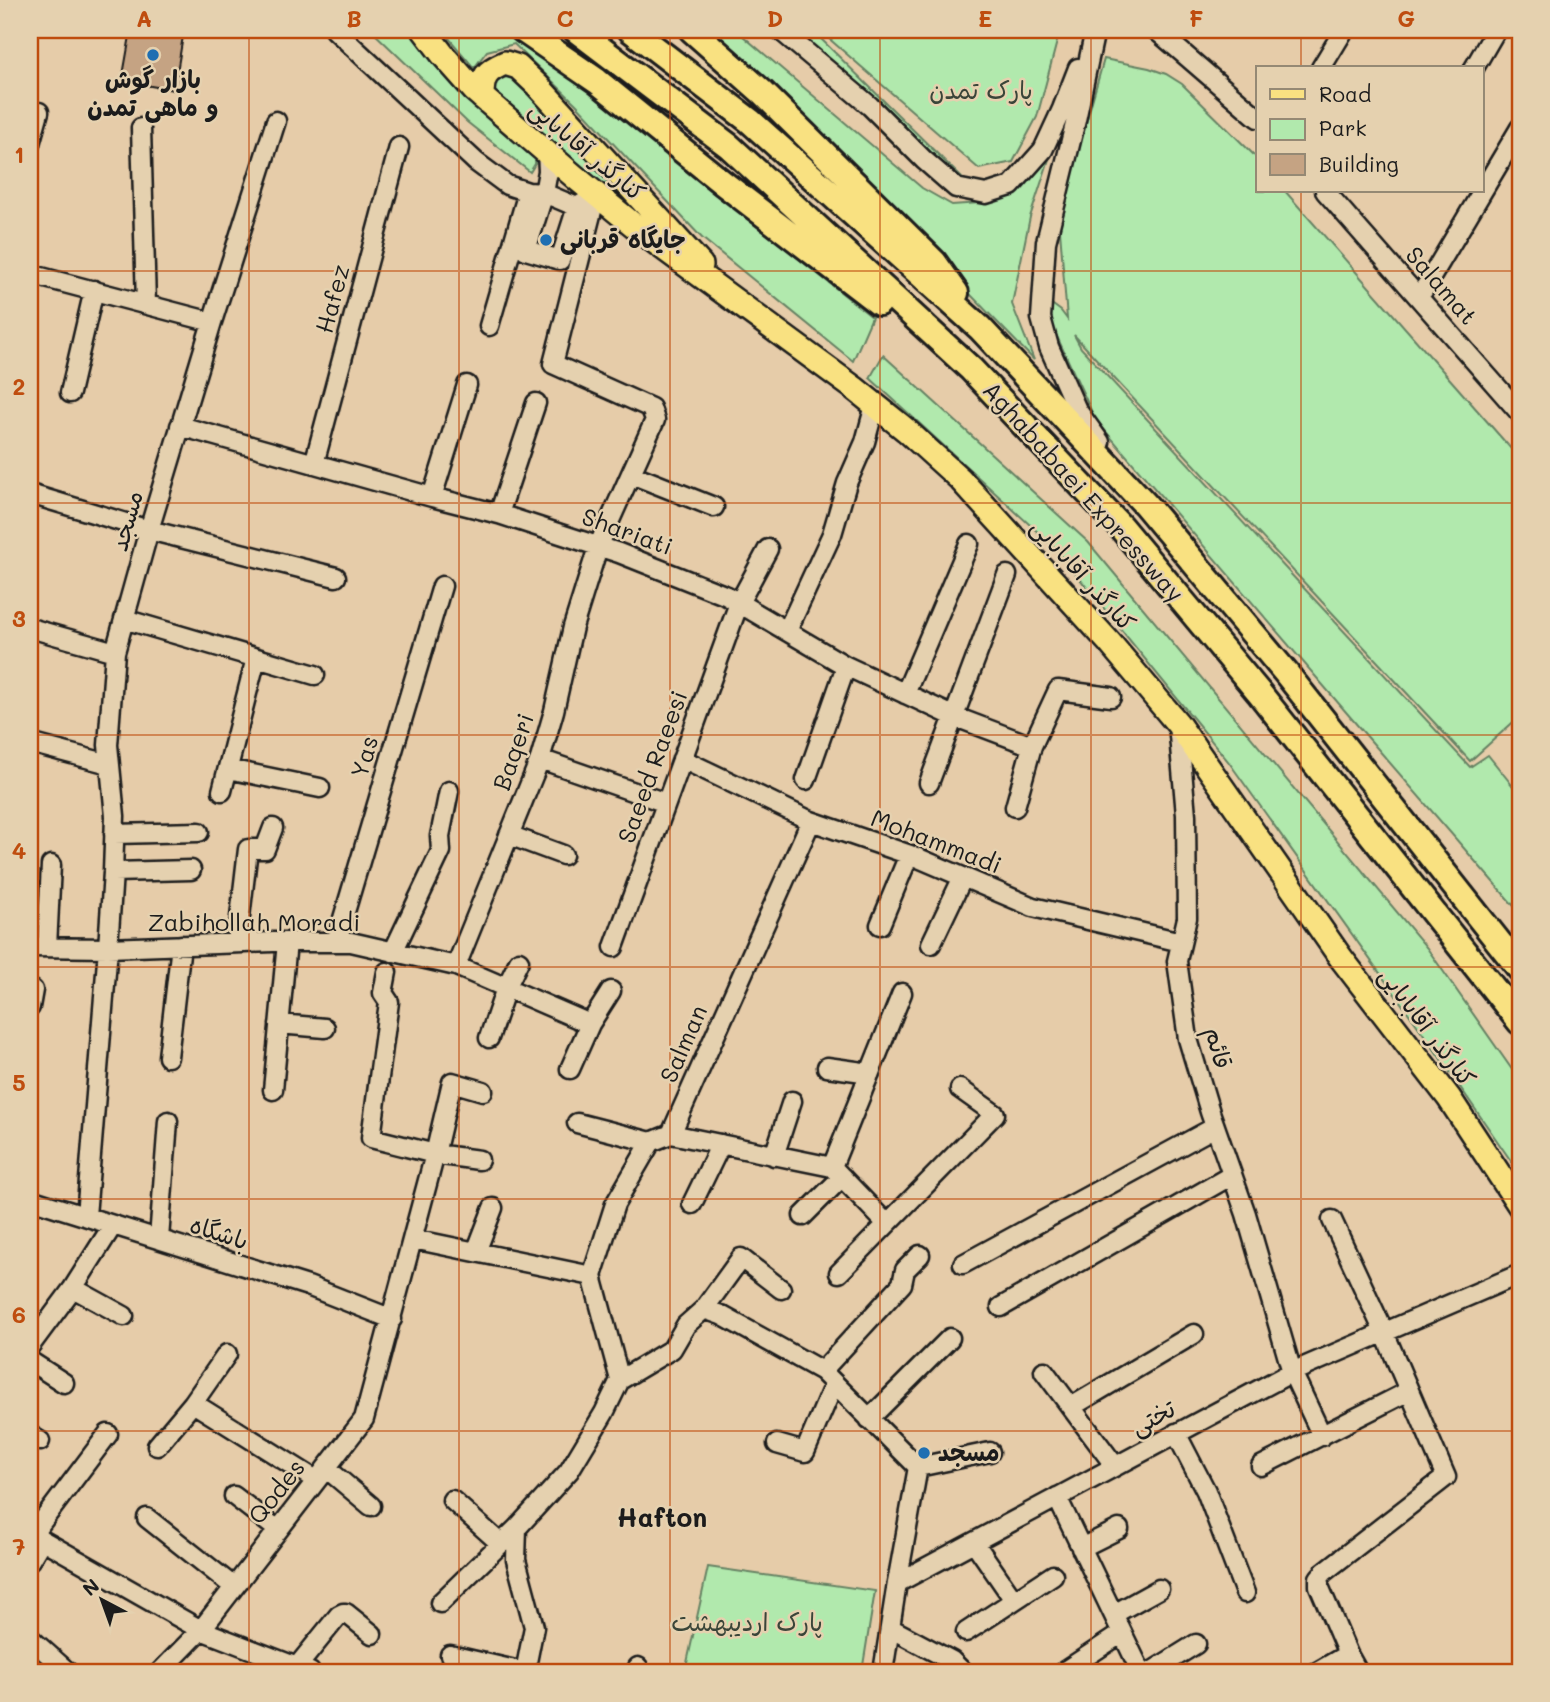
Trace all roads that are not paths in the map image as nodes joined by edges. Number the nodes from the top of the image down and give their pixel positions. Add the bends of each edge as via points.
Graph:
1 (335, 30) edge
2 (424, 30) edge
3 (523, 30) edge
4 (576, 30) edge
5 (631, 30) edge
6 (692, 30) edge
7 (780, 30) edge
8 (1095, 30) edge
9 (1156, 30) edge
10 (1168, 30) edge
11 (1344, 30) edge
12 (1496, 30) edge
13 (1322, 66) edge
14 (1475, 66) edge
15 (482, 97) junction
16 (1256, 106) edge
17 (38, 112) dead end
18 (1256, 116) edge
19 (276, 121) dead end
20 (141, 128) dead end
21 (1520, 128) edge
22 (30, 144) edge
23 (399, 147) dead end
24 (547, 152) junction
25 (1484, 188) edge
26 (536, 192) junction
27 (1326, 192) edge
28 (1337, 192) edge
29 (1482, 192) edge
30 (596, 195) junction
31 (577, 208) junction
32 (30, 274) edge
33 (94, 290) junction
34 (1423, 291) junction
35 (732, 300) junction
36 (146, 304) junction
37 (212, 321) junction
38 (489, 326) dead end
39 (980, 328) junction
40 (467, 385) dead end
41 (70, 393) dead end
42 (1520, 400) edge
43 (536, 403) dead end
44 (875, 405) junction
45 (1520, 413) edge
46 (180, 426) junction
47 (314, 464) junction
48 (1068, 471) junction
49 (631, 474) junction
50 (30, 494) edge
51 (432, 497) junction
52 (1138, 497) junction
53 (714, 507) dead end
54 (499, 514) junction
55 (149, 530) junction
56 (969, 544) dead end
57 (598, 547) junction
58 (768, 550) dead end
59 (1007, 575) dead end
60 (336, 577) dead end
61 (442, 586) dead end
62 (739, 603) junction
63 (124, 619) junction
64 (30, 628) edge
65 (788, 632) junction
66 (115, 652) junction
67 (256, 658) junction
68 (846, 666) junction
69 (315, 675) dead end
70 (905, 694) junction
71 (1111, 697) dead end
72 (953, 716) junction
73 (1178, 724) junction
74 (30, 743) edge
75 (1032, 746) junction
76 (540, 759) junction
77 (682, 759) junction
78 (110, 764) junction
79 (228, 769) junction
80 (806, 780) dead end
81 (929, 783) dead end
82 (320, 788) dead end
83 (222, 790) dead end
84 (449, 791) dead end
85 (666, 803) junction
86 (1015, 807) dead end
87 (811, 821) junction
88 (273, 828) dead end
89 (199, 832) dead end
90 (114, 834) junction
91 (509, 835) junction
92 (563, 855) dead end
93 (909, 855) junction
94 (51, 865) dead end
95 (191, 870) dead end
96 (113, 872) junction
97 (963, 877) junction
98 (880, 925) dead end
99 (286, 942) junction
100 (336, 942) junction
101 (1181, 942) junction
102 (237, 943) junction
103 (931, 944) dead end
104 (181, 945) junction
105 (38, 947) edge
106 (614, 947) dead end
107 (108, 948) junction
108 (393, 952) junction
109 (519, 961) dead end
110 (456, 966) junction
111 (1520, 969) edge
112 (387, 972) dead end
113 (506, 988) junction
114 (611, 991) dead end
115 (902, 993) dead end
116 (1520, 1022) edge
117 (279, 1024) junction
118 (590, 1024) junction
119 (325, 1028) dead end
120 (489, 1038) dead end
121 (168, 1057) dead end
122 (827, 1067) dead end
123 (570, 1069) dead end
124 (870, 1073) junction
125 (960, 1089) dead end
126 (273, 1090) dead end
127 (483, 1091) dead end
128 (792, 1101) dead end
129 (167, 1121) dead end
130 (577, 1123) dead end
131 (1215, 1127) junction
132 (671, 1134) junction
133 (651, 1142) junction
134 (721, 1144) junction
135 (435, 1154) junction
136 (774, 1156) junction
137 (479, 1160) dead end
138 (837, 1172) junction
139 (1233, 1175) junction
140 (30, 1199) edge
141 (692, 1203) dead end
142 (1520, 1206) edge
143 (493, 1208) dead end
144 (86, 1216) junction
145 (803, 1216) dead end
146 (1332, 1220) dead end
147 (887, 1224) junction
148 (113, 1225) junction
149 (413, 1238) junction
150 (159, 1239) junction
151 (476, 1252) junction
152 (920, 1255) dead end
153 (962, 1265) dead end
154 (839, 1273) dead end
155 (1520, 1274) edge
156 (592, 1276) junction
157 (73, 1288) junction
158 (781, 1289) dead end
159 (1001, 1307) dead end
160 (704, 1309) junction
161 (124, 1316) dead end
162 (392, 1319) junction
163 (1384, 1332) junction
164 (1194, 1334) dead end
165 (950, 1338) dead end
166 (30, 1346) edge
167 (227, 1354) dead end
168 (30, 1361) edge
169 (1044, 1371) dead end
170 (1292, 1372) junction
171 (828, 1377) junction
172 (620, 1380) junction
173 (64, 1382) dead end
174 (1409, 1391) junction
175 (193, 1403) junction
176 (1071, 1407) junction
177 (869, 1419) junction
178 (1176, 1433) junction
179 (108, 1434) dead end
180 (1322, 1436) junction
181 (777, 1444) dead end
182 (157, 1446) dead end
183 (990, 1452) dead end
184 (1115, 1466) junction
185 (1261, 1466) dead end
186 (918, 1467) junction
187 (321, 1474) junction
188 (234, 1496) dead end
189 (1057, 1497) junction
190 (452, 1500) dead end
191 (371, 1506) dead end
192 (147, 1518) dead end
193 (517, 1528) junction
194 (1119, 1529) dead end
195 (278, 1530) junction
196 (35, 1536) edge
197 (974, 1542) junction
198 (501, 1544) junction
199 (1082, 1548) junction
200 (30, 1560) edge
201 (1053, 1575) dead end
202 (897, 1583) junction
203 (234, 1587) junction
204 (1159, 1589) dead end
205 (1245, 1593) dead end
206 (1014, 1600) junction
207 (440, 1604) dead end
208 (1114, 1614) junction
209 (890, 1628) junction
210 (201, 1630) junction
211 (966, 1632) dead end
212 (1122, 1633) junction
213 (372, 1634) dead end
214 (30, 1638) edge
215 (1196, 1644) dead end
216 (1348, 1654) junction
217 (450, 1655) dead end
218 (1089, 1665) edge
219 (303, 1670) edge
220 (68, 1672) edge
221 (160, 1672) edge
222 (525, 1672) edge
223 (883, 1672) edge
224 (963, 1672) edge
225 (1063, 1672) edge
226 (1141, 1672) edge
227 (1151, 1672) edge
228 (1317, 1672) edge
229 (1358, 1672) edge

1 - 26 street via 476,162 518,190
2 - 15 main road, کنارگذر آقابابایی
3 - 48 highway via 597,81 901,321
4 - 48 highway, Aghababaei Expressway via 729,146 971,369
5 - 39 highway, Aghababaei Expressway via 751,121
6 - 39 highway via 762,92 934,262
7 - 8 street via 870,106 956,188 986,194 1012,186 1043,150
8 - 52 street via 1046,242 1041,318 1077,410
9 - 18 street
10 - 16 street
11 - 13 street
12 - 14 street
15 - 24 main road, کنارگذر آقابابایی
15 - 35 main road via 482,82 490,69 505,62 517,67
17 - 22 street
19 - 37 street, مسجد
20 - 36 street
21 - 25 street
23 - 47 street, Hafez
24 - 26 street via 548,171
24 - 30 main road, کنارگذر آقابابایی
26 - 31 street
26 - 31 street via 526,250 560,260
26 - 38 street
27 - 45 street, Salamat
28 - 34 street, Salamat
29 - 34 street
30 - 31 street
30 - 35 main road, کنارگذر آقابابایی
30 - 49 street, Baqeri via 553,364 651,408 655,420
32 - 33 street
33 - 36 street
33 - 41 street
34 - 42 street, Salamat
35 - 44 main road, کنارگذر آقابابایی
36 - 37 street
37 - 46 street, مسجد
39 - 52 highway, Aghababaei Expressway
40 - 51 street
43 - 54 street
44 - 65 street via 832,534
44 - 73 main road, کنارگذر آقابابایی via 960,479
46 - 47 street, Shariati
46 - 55 street, مسجد
47 - 51 street, Shariati
48 - 116 highway, Aghababaei Expressway via 1120,526 1260,694
49 - 53 street
49 - 57 street, Baqeri
50 - 55 street
51 - 54 street, Shariati
52 - 111 highway, Aghababaei Expressway via 1286,673
54 - 57 street, Shariati
55 - 60 street
55 - 63 street, مسجد
56 - 70 street
57 - 62 street, Shariati
57 - 76 street, Baqeri
58 - 62 street, Saeed Raeesi
59 - 72 street
61 - 100 street, Yas
62 - 65 street, Shariati
62 - 77 street, Saeed Raeesi
63 - 66 street, مسجد
63 - 67 street
64 - 66 street
65 - 68 street, Shariati
66 - 78 street, مسجد
67 - 69 street
67 - 79 street
68 - 70 street, Shariati
68 - 80 street
70 - 72 street, Shariati
71 - 75 street via 1058,690
72 - 75 street, Shariati
72 - 81 street
73 - 101 street, قائم via 1186,814 1187,918
73 - 142 main road, کنارگذر آقابابایی via 1341,958 1448,1098
74 - 78 street
75 - 86 street
76 - 85 street
76 - 91 street, Baqeri
77 - 85 street, Saeed Raeesi
77 - 87 street, Mohammadi
78 - 90 street, مسجد
79 - 82 street
79 - 83 street
84 - 108 street via 441,851
85 - 106 street, Saeed Raeesi
87 - 93 street, Mohammadi
87 - 132 street, Salman
88 - 102 street via 265,849 248,849
89 - 90 street
90 - 96 street, مسجد
91 - 92 street
91 - 110 street, Baqeri
93 - 97 street, Mohammadi
93 - 98 street
94 - 105 street
95 - 96 street
96 - 107 street, مسجد
97 - 101 street, Mohammadi via 1033,907
97 - 103 street
99 - 100 street, Zabihollah Moradi
99 - 102 street, Zabihollah Moradi
99 - 117 street
100 - 108 street, Zabihollah Moradi
101 - 131 street, قائم via 1177,961 1188,1039
102 - 104 street, Zabihollah Moradi
104 - 107 street, Zabihollah Moradi
104 - 121 street
105 - 107 street, Zabihollah Moradi
107 - 144 street, مسجد
108 - 110 street, Zabihollah Moradi
109 - 113 street
110 - 113 street, Zabihollah Moradi
112 - 135 street via 383,993 389,1002 371,1138
113 - 118 street, Zabihollah Moradi
113 - 120 street
114 - 118 street
115 - 124 street
117 - 119 street
117 - 126 street
118 - 123 street
122 - 124 street
124 - 138 street
125 - 147 street via 995,1114
127 - 135 street, Qodes via 452,1083
128 - 136 street
129 - 150 street
130 - 133 street
131 - 139 street, قائم
131 - 153 street
132 - 133 street
132 - 134 street
133 - 156 street via 615,1204
134 - 136 street
134 - 141 street
135 - 137 street
135 - 149 street, Qodes
136 - 138 street
138 - 145 street
138 - 147 street
139 - 159 street
139 - 170 street, قائم
140 - 144 street, باشگاه
143 - 151 street
144 - 148 street, باشگاه
146 - 163 street
147 - 154 street
148 - 150 street, باشگاه
148 - 157 street
149 - 151 street
149 - 162 street, Qodes
150 - 162 street, باشگاه via 308,1286
151 - 156 street
152 - 171 street
155 - 163 street, تختی
156 - 172 street
157 - 161 street
157 - 166 street
158 - 160 street via 741,1258
160 - 171 street
160 - 172 street via 686,1325 672,1349
162 - 187 street, Qodes via 364,1419
163 - 170 street, تختی
163 - 174 street
164 - 176 street
165 - 177 street
167 - 175 street
168 - 173 street
169 - 176 street
170 - 178 street, تختی
170 - 180 street, قائم
171 - 177 street
171 - 181 street via 805,1452
172 - 193 street via 569,1471
174 - 180 street
174 - 216 street via 1446,1477 1319,1578
175 - 182 street
175 - 187 street
176 - 184 street
177 - 186 street
178 - 184 street, تختی
178 - 205 street via 1206,1491
179 - 196 street
180 - 185 street
183 - 186 street
184 - 189 street, تختی
186 - 202 street
187 - 191 street
187 - 195 street, Qodes
188 - 195 street
189 - 197 street, تختی
189 - 199 street
190 - 198 street
192 - 203 street
193 - 198 street
193 - 222 street via 516,1560 534,1627
194 - 199 street
195 - 203 street, Qodes
196 - 200 street
196 - 210 street
197 - 202 street, تختی
197 - 206 street
198 - 207 street
199 - 208 street
201 - 206 street
202 - 209 street
203 - 210 street, Qodes
204 - 208 street
206 - 211 street
208 - 212 street
209 - 223 street
209 - 224 street via 952,1661
210 - 219 street
210 - 221 street, Qodes
212 - 218 street
212 - 226 street
213 - 219 street via 343,1612
214 - 220 street
215 - 227 street
216 - 228 street
216 - 229 street
217 - 222 street
218 - 225 street

